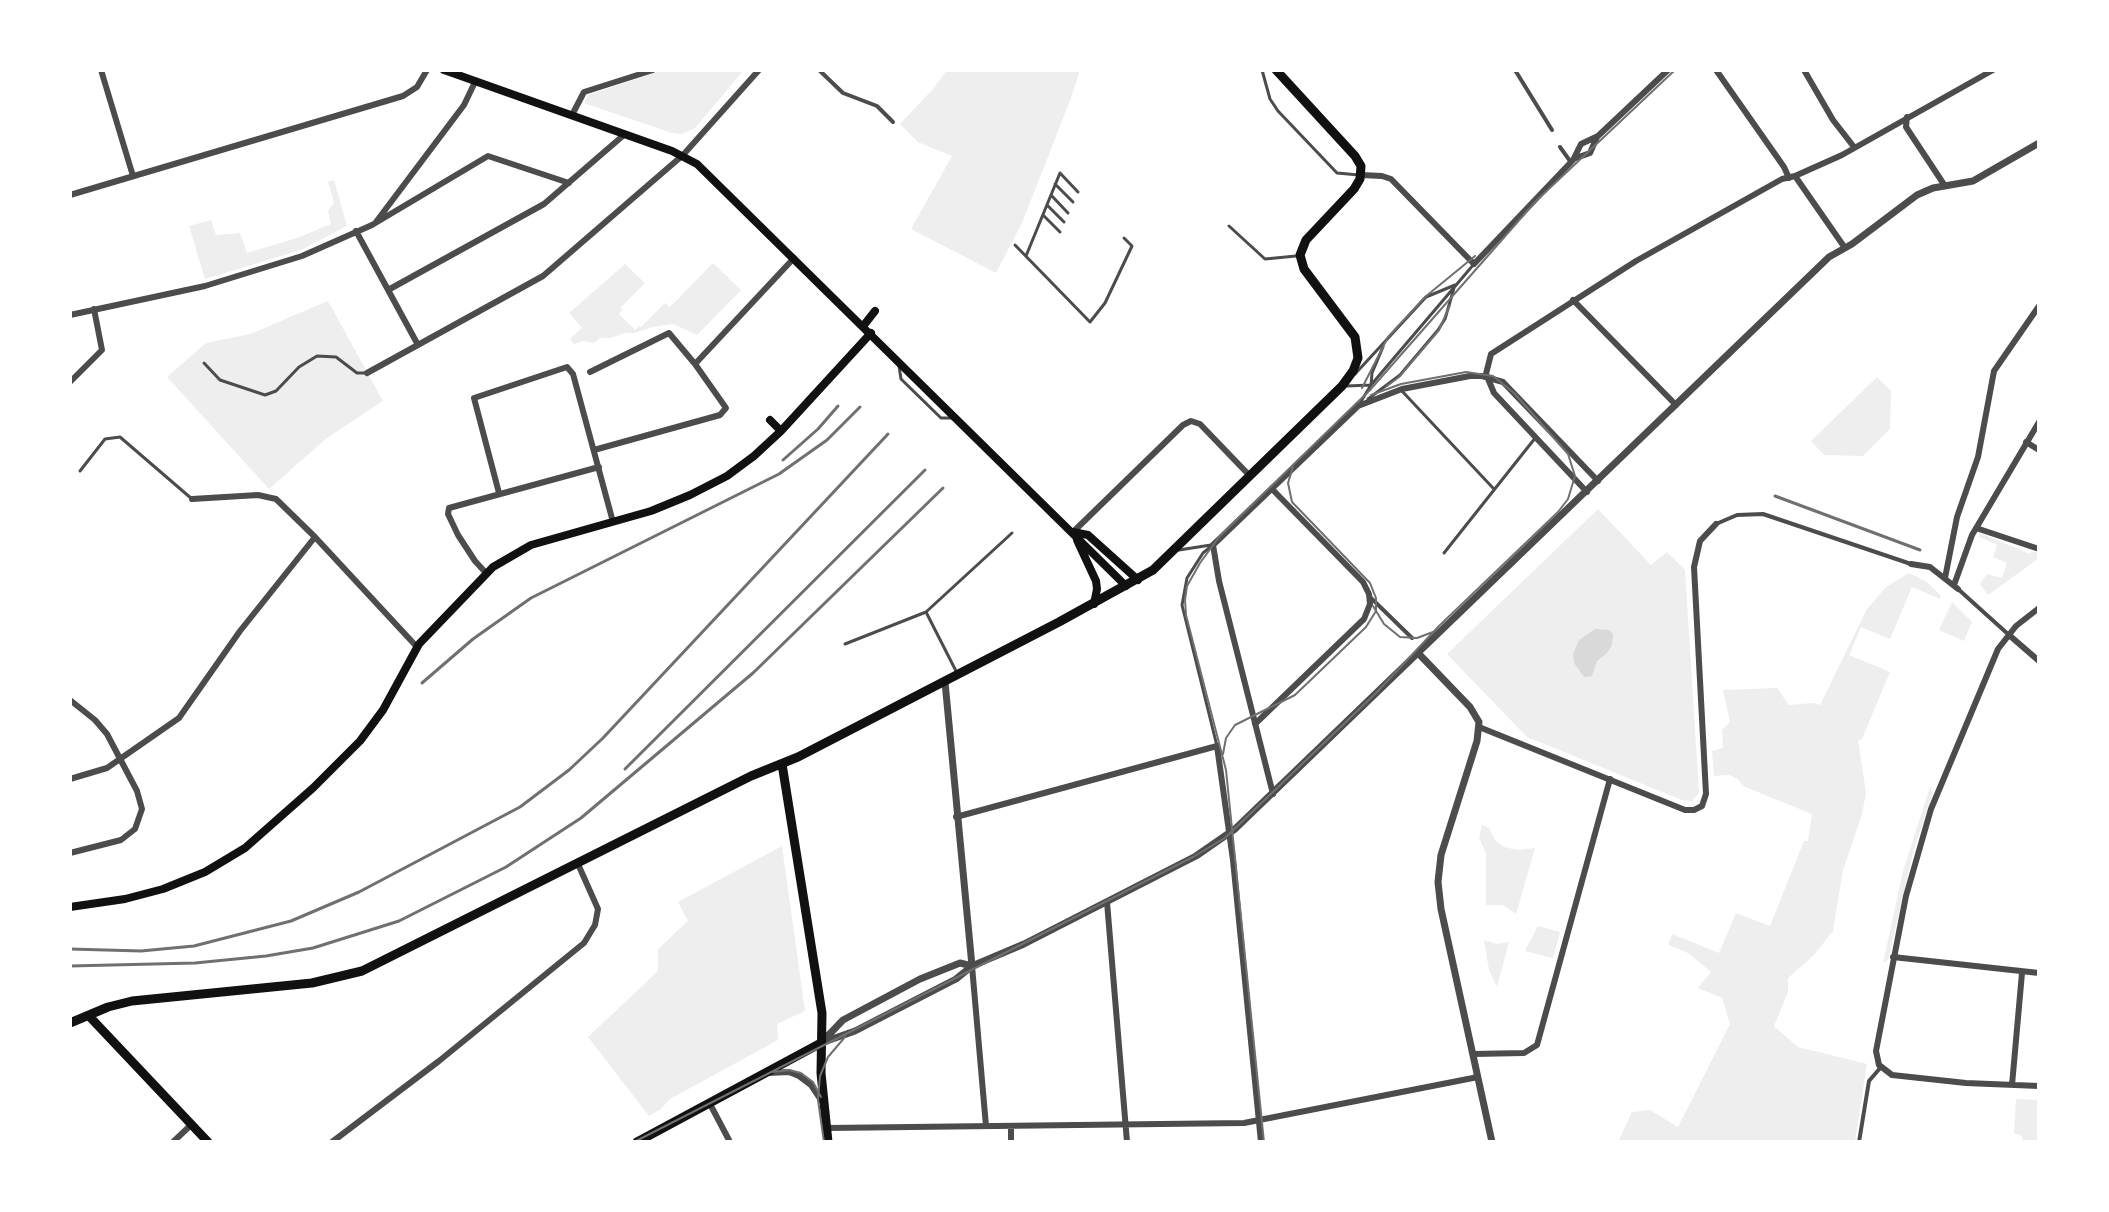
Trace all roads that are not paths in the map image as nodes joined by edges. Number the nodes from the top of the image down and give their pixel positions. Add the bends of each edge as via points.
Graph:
1 (101, 70) edge
2 (427, 70) edge
3 (444, 70) edge
4 (653, 70) edge
5 (759, 70) edge
6 (819, 70) edge
7 (1262, 70) edge
8 (1276, 70) edge
9 (1515, 70) edge
10 (1668, 70) edge
11 (1716, 70) edge
12 (1804, 70) edge
13 (1993, 70) edge
14 (475, 82) junction
15 (572, 115) junction
16 (1907, 117) junction
17 (893, 122) dead end
18 (1552, 130) dead end
19 (625, 134) junction
20 (1598, 136) junction
21 (2039, 143) edge
22 (1560, 147) dead end
23 (1854, 147) junction
24 (683, 155) junction
25 (1572, 161) junction
26 (1361, 175) junction
27 (133, 176) junction
28 (1792, 177) junction
29 (569, 183) junction
30 (1055, 184) junction
31 (1945, 186) junction
32 (1078, 192) dead end
33 (70, 195) edge
34 (1051, 195) junction
35 (1073, 202) dead end
36 (1047, 205) junction
37 (1068, 213) dead end
38 (1043, 215) junction
39 (376, 222) junction
40 (1064, 222) dead end
41 (1229, 226) dead end
42 (356, 231) junction
43 (1060, 232) dead end
44 (1124, 238) dead end
45 (1015, 245) dead end
46 (1845, 248) junction
47 (1300, 255) junction
48 (1026, 256) junction
49 (794, 258) junction
50 (1474, 264) junction
51 (1455, 285) junction
52 (388, 290) junction
53 (1573, 300) junction
54 (2039, 306) edge
55 (94, 309) junction
56 (875, 311) dead end
57 (70, 315) edge
58 (870, 331) junction
59 (1390, 337) junction
60 (418, 345) junction
61 (204, 363) dead end
62 (695, 364) junction
63 (590, 372) dead end
64 (367, 373) joint
65 (1487, 377) junction
66 (70, 382) edge
67 (1371, 385) junction
68 (1342, 386) junction
69 (1401, 390) junction
70 (1676, 405) junction
71 (1358, 406) junction
72 (770, 420) dead end
73 (2039, 422) edge
74 (781, 431) junction
75 (1536, 437) junction
76 (2026, 442) junction
77 (594, 450) junction
78 (2039, 450) edge
79 (599, 467) junction
80 (80, 471) dead end
81 (1249, 475) junction
82 (1598, 481) junction
83 (1493, 488) junction
84 (1272, 489) junction
85 (1587, 492) junction
86 (499, 493) junction
87 (192, 499) joint
88 (613, 522) junction
89 (1716, 524) joint
90 (1976, 528) junction
91 (1073, 532) junction
92 (1012, 533) dead end
93 (315, 537) junction
94 (1213, 545) junction
95 (2039, 549) edge
96 (1175, 550) junction
97 (1444, 553) dead end
98 (1911, 564) joint
99 (486, 573) junction
100 (1945, 578) junction
101 (1138, 580) junction
102 (1126, 586) junction
103 (1956, 587) junction
104 (1370, 598) junction
105 (1094, 604) junction
106 (2039, 608) edge
107 (926, 612) junction
108 (2009, 635) junction
109 (1412, 638) dead end
110 (845, 644) dead end
111 (417, 647) junction
112 (1419, 654) junction
113 (2039, 661) edge
114 (958, 675) junction
115 (945, 682) junction
116 (70, 700) edge
117 (1255, 724) junction
118 (1479, 727) junction
119 (1217, 746) junction
120 (121, 759) junction
121 (782, 764) junction
122 (70, 779) edge
123 (1610, 779) junction
124 (1273, 794) junction
125 (956, 817) junction
126 (1230, 833) junction
127 (70, 853) edge
128 (578, 864) junction
129 (1107, 902) junction
130 (70, 907) edge
131 (1893, 957) junction
132 (972, 966) junction
133 (2022, 973) junction
134 (2039, 973) edge
135 (89, 1016) junction
136 (70, 1023) edge
137 (821, 1043) junction
138 (1473, 1054) junction
139 (1881, 1067) junction
140 (768, 1073) junction
141 (1478, 1077) junction
142 (2012, 1085) junction
143 (2039, 1086) edge
144 (710, 1104) junction
145 (824, 1104) junction
146 (1259, 1121) junction
147 (192, 1124) junction
148 (1127, 1125) junction
149 (986, 1126) junction
150 (1011, 1126) junction
151 (828, 1128) junction
152 (173, 1142) edge
153 (208, 1142) edge
154 (332, 1142) edge
155 (637, 1142) edge
156 (730, 1142) edge
157 (828, 1142) edge
158 (1011, 1142) edge
159 (1127, 1142) edge
160 (1261, 1142) edge
161 (1492, 1142) edge
162 (1859, 1142) edge

1 - 27 street
2 - 27 street via 415,90 403,96
3 - 14 main road
4 - 15 street via 584,92
5 - 24 street
6 - 17 street via 843,93 877,106
7 - 26 lane via 1278,111 1337,173
8 - 26 main road via 1355,156
9 - 18 street
10 - 20 street
11 - 28 street
12 - 23 street
13 - 16 street
14 - 15 main road
14 - 39 street via 464,105
15 - 19 main road
16 - 23 street
16 - 31 street via 1906,127
19 - 24 main road
19 - 29 street
20 - 25 street via 1581,144
20 - 25 street via 1589,153
21 - 31 street via 1973,181
22 - 25 street
23 - 28 street
24 - 49 main road
24 - 60 street via 543,276
25 - 50 street
26 - 47 main road via 1306,240
26 - 50 street via 1393,181
27 - 33 street
28 - 46 street
28 - 53 street
29 - 39 street via 488,156
29 - 52 street via 544,204
30 - 32 lane via 1060,173
30 - 34 lane
30 - 35 lane
31 - 46 street via 1917,195
34 - 36 lane
34 - 37 lane
36 - 38 lane
36 - 40 lane
38 - 43 lane
38 - 48 lane
39 - 42 street
41 - 47 lane via 1265,259
42 - 52 street
42 - 55 street via 286,261 205,286
44 - 48 lane via 1132,246 1090,322
45 - 48 lane
46 - 70 street via 1829,257
47 - 68 main road via 1304,269 1355,337 1358,358
49 - 58 main road
49 - 62 street
50 - 51 lane
51 - 59 lane via 1426,297
51 - 67 lane
51 - 71 lane via 1438,330 1400,375
52 - 60 street
53 - 65 street via 1493,352
53 - 70 street
54 - 100 street via 1994,371 1978,457 1957,517
55 - 57 street
55 - 66 street via 102,350
56 - 58 main road
58 - 74 main road
58 - 91 main road
59 - 67 lane
59 - 68 lane
60 - 64 street
61 - 64 lane via 220,380 265,395 317,356 336,357 357,373
62 - 63 street via 667,333
62 - 77 street via 725,412
65 - 69 street
65 - 75 street via 1496,396
65 - 82 street via 1505,384
67 - 68 lane
67 - 71 lane
68 - 81 main road
69 - 71 street
69 - 83 lane
70 - 82 street
71 - 84 street
72 - 74 main road
73 - 76 street
74 - 88 main road via 715,482 668,505
75 - 83 lane
75 - 85 street
76 - 78 street
76 - 90 street
77 - 79 street
77 - 86 street via 569,368 474,398
79 - 86 street
79 - 88 street
80 - 87 lane via 105,439 117,437
81 - 91 street via 1191,421
81 - 96 main road
82 - 85 street
83 - 97 lane
84 - 94 street
84 - 104 street via 1359,577
85 - 112 street
86 - 99 street via 451,506 447,512
87 - 93 street via 267,495
88 - 99 main road via 531,545
89 - 98 street via 1740,514 1763,514
89 - 123 street via 1700,541 1694,570 1705,802 1697,810 1687,810
90 - 95 street
90 - 103 street
91 - 101 main road via 1088,535
91 - 102 main road
91 - 105 main road via 1096,581
92 - 107 lane
93 - 111 street
93 - 120 street via 179,718
94 - 96 lane
94 - 117 street
94 - 119 lane via 1187,578 1182,602
96 - 101 main road
98 - 100 street via 1930,567
99 - 111 main road
100 - 103 street
101 - 102 main road
102 - 105 main road
103 - 108 street
104 - 109 street
104 - 117 street via 1364,619
105 - 114 main road
106 - 108 street
107 - 110 lane
107 - 114 lane
108 - 113 street
108 - 131 street via 1998,649 1928,818
111 - 130 main road via 368,732 245,848 163,889
112 - 118 street via 1470,707
112 - 124 street
114 - 115 main road
115 - 121 main road
115 - 125 street
116 - 120 street via 100,725
117 - 124 street
118 - 123 street
118 - 138 street via 1441,855 1438,882
119 - 125 street
119 - 126 street
120 - 122 street
120 - 127 street via 142,809 135,829 121,840
121 - 128 main road
121 - 137 main road via 822,1017
123 - 138 street via 1538,1040 1524,1053
124 - 126 street
125 - 132 street
126 - 129 street
126 - 146 street
128 - 135 main road via 352,975 132,1001
128 - 154 street via 597,904 597,920 576,951
129 - 132 street
129 - 148 street
131 - 133 street
131 - 139 street via 1876,1051
132 - 137 street via 855,1031
132 - 137 street via 960,963 908,985 843,1020
132 - 149 street
133 - 134 street
133 - 142 street
135 - 136 main road
135 - 147 main road
137 - 140 main road
137 - 145 main road
138 - 141 street
139 - 142 street via 1892,1075
139 - 162 street via 1869,1081
140 - 144 main road
140 - 145 street via 799,1076
141 - 146 street
141 - 161 street
142 - 143 street
144 - 155 main road
144 - 156 street
145 - 151 main road
146 - 148 street
146 - 160 street
147 - 152 street
147 - 153 main road
148 - 150 street
148 - 159 street
149 - 150 street
149 - 151 street
150 - 158 street
151 - 157 main road

